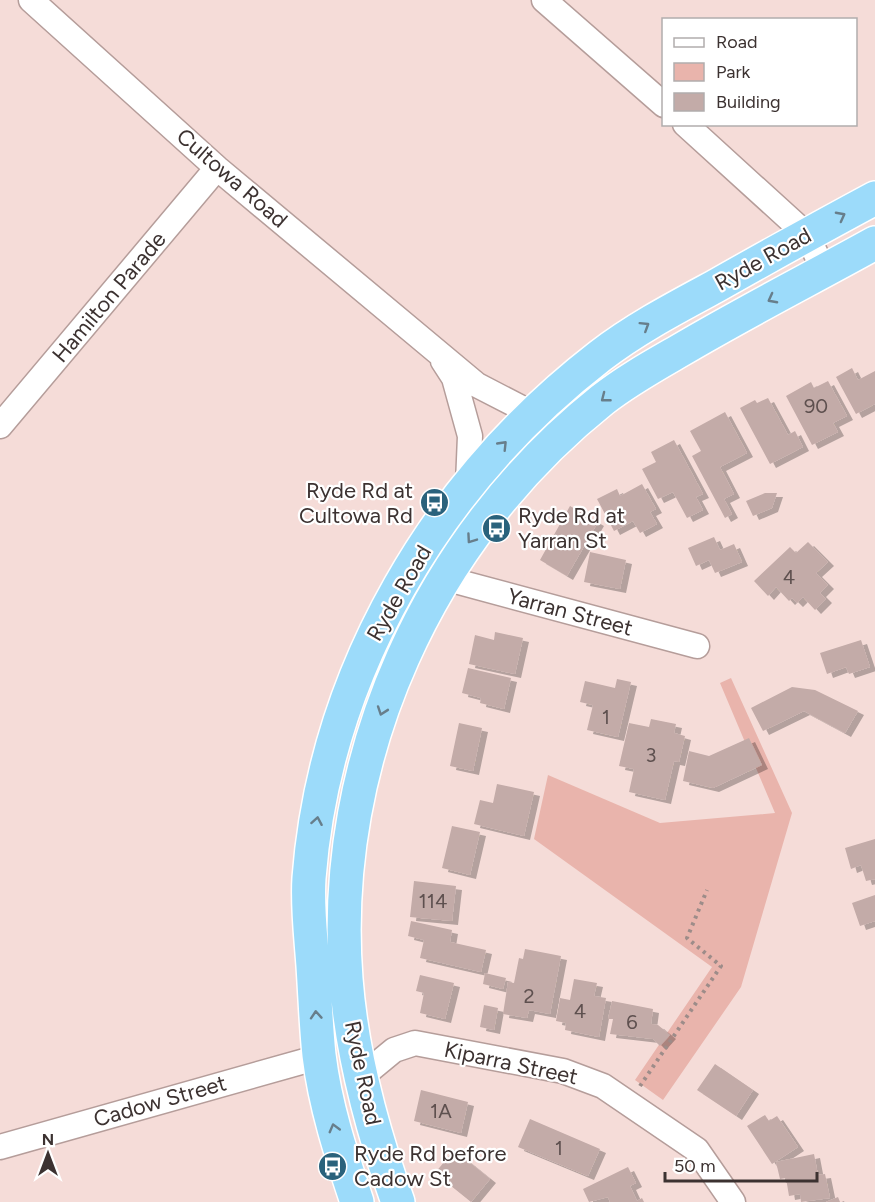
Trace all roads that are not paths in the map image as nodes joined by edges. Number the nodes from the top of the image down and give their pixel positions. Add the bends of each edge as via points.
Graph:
1 (31, 0) edge
2 (544, 0) edge
3 (662, 104) edge
4 (687, 126) edge
5 (217, 168) junction
6 (875, 198) edge
7 (807, 235) junction
8 (875, 243) edge
9 (824, 272) junction
10 (437, 351) junction
11 (533, 414) junction
12 (0, 426) edge
13 (468, 483) junction
14 (444, 578) junction
15 (697, 646) dead end
16 (319, 1057) junction
17 (360, 1078) junction
18 (0, 1146) edge
19 (357, 1202) edge
20 (398, 1202) edge
21 (733, 1202) edge

1 - 5 street, Cultowa Road
2 - 3 street
4 - 7 street
5 - 10 street, Cultowa Road
5 - 12 street, Hamilton Parade
7 -> 6 highway, Ryde Road
7 - 9 street
11 -> 7 highway, Ryde Road via 602,355 646,324
8 - 9 highway, Ryde Road
9 -> 14 highway, Ryde Road via 695,341 604,399 531,465 496,503
10 - 11 street, Cultowa Road via 477,385
10 - 13 street, Cultowa Road via 454,378 470,436
13 -> 11 highway, Ryde Road
16 -> 13 highway, Ryde Road via 309,881 326,772 371,639 399,587
14 - 15 street, Yarran Street
14 -> 17 highway, Ryde Road via 420,618 388,692 375,730 351,836 344,942
16 - 18 street, Cadow Street
19 -> 16 highway, Ryde Road via 334,1130
17 - 20 highway, Ryde Road
17 - 21 street, Kiparra Street via 394,1050 415,1043 563,1071 603,1086 697,1149

